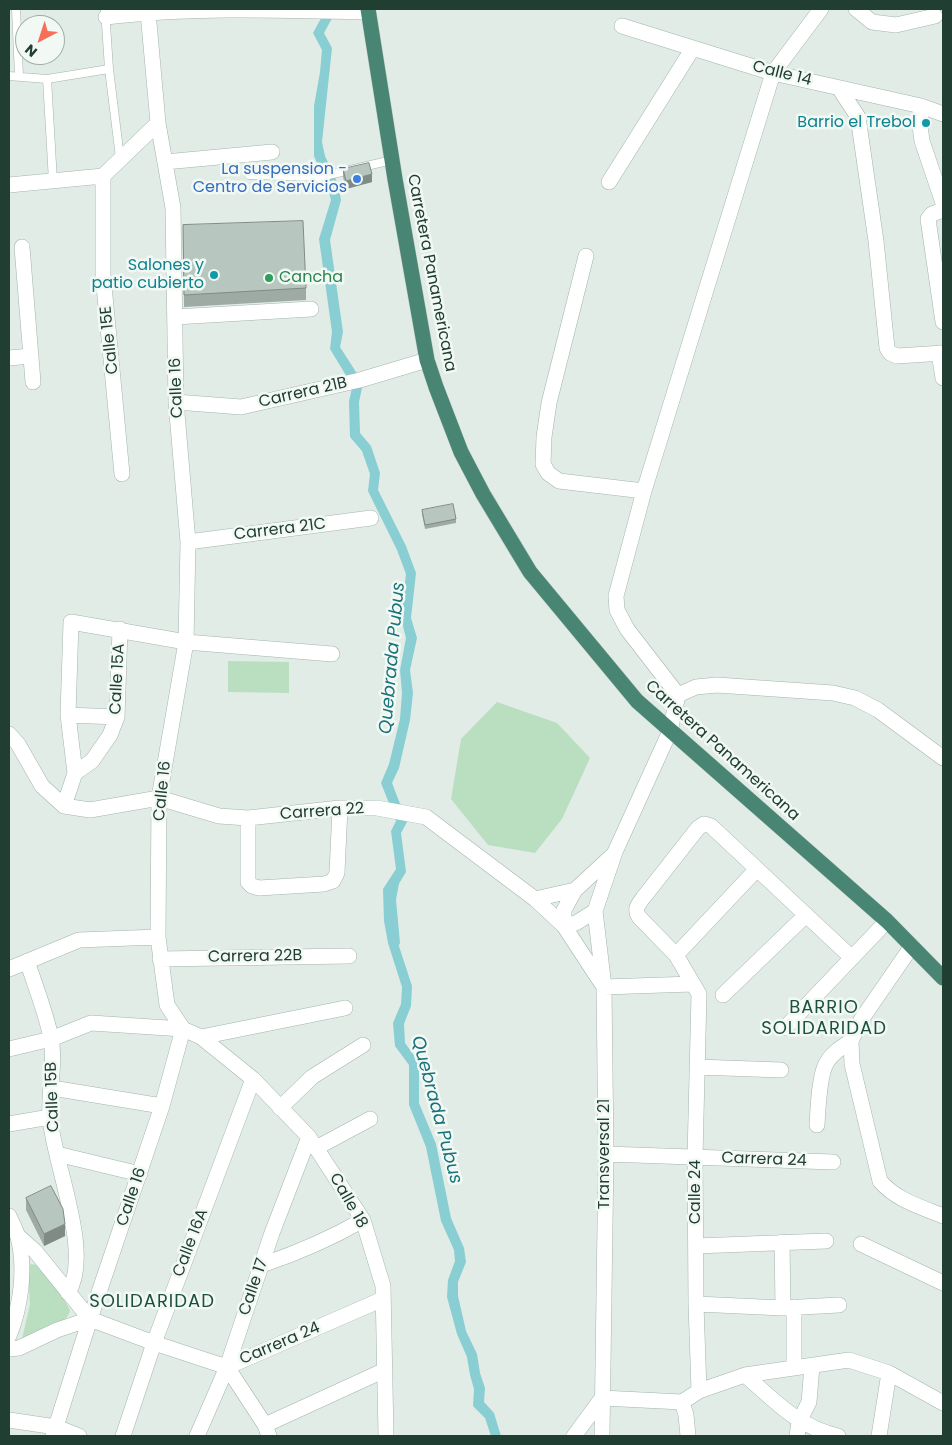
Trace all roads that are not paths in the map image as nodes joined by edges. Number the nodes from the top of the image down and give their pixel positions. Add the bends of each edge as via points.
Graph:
1 (16, 9) edge
2 (821, 9) edge
3 (856, 9) edge
4 (368, 11) edge
5 (148, 12) junction
6 (106, 13) edge
7 (935, 14) edge
8 (622, 26) dead end
9 (693, 48) junction
10 (109, 69) junction
11 (773, 73) junction
12 (9, 76) edge
13 (19, 76) junction
14 (47, 79) junction
15 (839, 88) junction
16 (921, 106) junction
17 (943, 114) edge
18 (158, 123) junction
19 (272, 152) dead end
20 (120, 160) junction
21 (392, 160) junction
22 (165, 162) junction
23 (249, 174) dead end
24 (103, 176) junction
25 (53, 181) junction
26 (608, 182) dead end
27 (9, 185) edge
28 (943, 203) edge
29 (943, 210) edge
30 (22, 248) dead end
31 (586, 256) dead end
32 (311, 308) dead end
33 (175, 317) junction
34 (943, 322) edge
35 (941, 353) edge
36 (31, 356) junction
37 (9, 358) edge
38 (427, 360) junction
39 (943, 378) edge
40 (33, 382) dead end
41 (176, 402) junction
42 (122, 474) dead end
43 (644, 491) junction
44 (372, 518) dead end
45 (188, 542) junction
46 (120, 629) junction
47 (186, 642) junction
48 (332, 654) dead end
49 (678, 695) junction
50 (68, 715) junction
51 (117, 718) junction
52 (670, 732) junction
53 (9, 734) edge
54 (943, 758) edge
55 (75, 773) junction
56 (159, 798) junction
57 (64, 806) junction
58 (340, 808) junction
59 (248, 818) junction
60 (615, 852) junction
61 (757, 869) junction
62 (575, 890) junction
63 (535, 899) junction
64 (595, 911) junction
65 (806, 915) junction
66 (887, 921) junction
67 (564, 926) junction
68 (158, 937) junction
69 (912, 946) junction
70 (676, 955) junction
71 (350, 956) dead end
72 (160, 958) junction
73 (852, 958) junction
74 (27, 961) junction
75 (9, 969) edge
76 (943, 978) edge
77 (604, 987) junction
78 (696, 989) junction
79 (723, 995) dead end
80 (345, 1008) dead end
81 (785, 1028) dead end
82 (183, 1029) junction
83 (201, 1036) junction
84 (51, 1038) junction
85 (851, 1041) junction
86 (363, 1045) dead end
87 (9, 1049) edge
88 (697, 1067) junction
89 (781, 1070) dead end
90 (253, 1079) junction
91 (52, 1088) junction
92 (162, 1106) junction
93 (280, 1108) junction
94 (50, 1117) junction
95 (370, 1119) dead end
96 (9, 1124) edge
97 (817, 1125) dead end
98 (312, 1142) junction
99 (57, 1154) junction
100 (606, 1154) junction
101 (695, 1157) junction
102 (833, 1162) dead end
103 (140, 1174) junction
104 (9, 1216) edge
105 (943, 1216) edge
106 (362, 1220) junction
107 (18, 1236) junction
108 (826, 1241) dead end
109 (782, 1242) junction
110 (861, 1244) dead end
111 (696, 1246) junction
112 (262, 1265) junction
113 (943, 1283) edge
114 (68, 1293) junction
115 (383, 1299) junction
116 (696, 1304) junction
117 (839, 1305) dead end
118 (789, 1308) junction
119 (90, 1319) junction
120 (9, 1336) edge
121 (154, 1343) junction
122 (9, 1349) edge
123 (812, 1366) junction
124 (227, 1367) junction
125 (794, 1368) junction
126 (385, 1370) junction
127 (889, 1373) junction
128 (745, 1375) junction
129 (700, 1391) junction
130 (602, 1398) junction
131 (682, 1402) junction
132 (943, 1403) edge
133 (9, 1420) edge
134 (798, 1429) edge
135 (54, 1432) edge
136 (266, 1433) edge
137 (80, 1436) edge
138 (123, 1436) edge
139 (197, 1436) edge
140 (386, 1436) edge
141 (574, 1436) edge
142 (602, 1436) edge
143 (688, 1436) edge
144 (838, 1436) edge
145 (880, 1436) edge

1 - 13 lane
2 - 11 street
3 - 7 street via 872,22 896,25
4 - 5 street
4 - 21 highway, Carretera Panamericana
5 - 6 street
5 - 18 street, Calle 16
6 - 10 lane
8 - 9 street, Calle 14
9 - 11 street, Calle 14
9 - 26 street
10 - 14 lane
10 - 20 lane
11 - 15 street, Calle 14
11 - 43 street
12 - 13 lane
13 - 14 lane
14 - 25 lane
15 - 16 street, Calle 14
15 - 35 street via 858,117 876,240 887,348 897,356
16 - 17 street, Calle 14
16 - 28 street via 922,141
18 - 20 street
18 - 22 street, Calle 16
19 - 22 street
20 - 24 street
21 - 23 lane via 322,177
21 - 38 highway, Carretera Panamericana
22 - 33 street, Calle 16 via 173,208
24 - 25 street
24 - 42 street, Calle 15E via 103,275
25 - 27 street
29 - 34 street via 928,219
30 - 36 street
31 - 43 street via 549,403 543,464 548,473 559,481
32 - 33 street
33 - 41 street, Calle 16
35 - 39 street
36 - 37 street
36 - 40 street
38 - 41 street, Carrera 21B via 360,380 241,407
38 - 52 highway, Carretera Panamericana via 460,452 530,572 637,701
41 - 45 street, Calle 16
43 - 49 street via 616,596 617,610 627,629
44 - 45 street, Carrera 21C
45 - 47 street, Calle 16
46 - 47 street
46 - 50 street via 71,622
46 - 51 street, Calle 15A
47 - 48 street
47 - 56 street, Calle 16
49 - 52 street, Transversal 21
49 - 54 street via 696,687 711,686 833,693 855,698 878,710
50 - 51 street
50 - 55 street
51 - 55 street, Calle 15A via 92,761
52 - 60 street, Transversal 21
52 - 66 highway, Carretera Panamericana
53 - 57 street via 42,786
55 - 57 street
56 - 57 street, Carrera 22 via 90,810
56 - 59 street, Carrera 22 via 219,816
56 - 68 street, Calle 16
58 - 59 street, Carrera 22
58 - 59 street via 337,873 333,881 324,884 252,886 248,882
58 - 63 street, Carrera 22 via 377,808 426,817
60 - 62 street, Transversal 21
60 - 64 street, Transversal 21
61 - 65 street
61 - 70 street
61 - 70 street via 711,826 704,824 698,828 643,898 636,912
62 - 63 street
62 - 67 street, Transversal 21 via 564,910
63 - 67 street, Carrera 22
64 - 67 street via 576,923
64 - 77 street, Transversal 21
65 - 73 street
65 - 79 street
66 - 69 highway, Carretera Panamericana
66 - 73 street
67 - 77 street, Carrera 22
68 - 72 street, Calle 16
68 - 74 street via 79,940
69 - 76 highway, Carretera Panamericana
69 - 85 street via 861,1020
70 - 78 street
71 - 72 street, Carrera 22B
72 - 82 street, Calle 16 via 167,1005
73 - 81 street
74 - 75 street
74 - 84 street, Calle 15B
77 - 78 street
77 - 100 street, Transversal 21
78 - 88 street, Calle 24
80 - 83 street
82 - 83 street, Calle 18
82 - 84 street, Calle 18 via 91,1023
82 - 92 street, Calle 16
83 - 90 street, Calle 18
84 - 87 street, Calle 18
84 - 91 street, Calle 15B
85 - 97 street via 837,1050 823,1069
85 - 105 street via 852,1064 880,1181 888,1191 904,1200
86 - 93 street via 312,1077
88 - 89 street
88 - 101 street, Calle 24
90 - 93 street, Calle 18
90 - 121 street, Calle 16A
91 - 92 street
91 - 94 street, Calle 15B
92 - 103 street, Calle 16
93 - 98 street, Calle 18
94 - 96 street
94 - 99 street, Calle 15B
95 - 98 street
98 - 106 street, Calle 18
98 - 112 street, Calle 17 via 272,1233
99 - 103 street
99 - 114 street, Calle 15B via 76,1243 76,1277
100 - 101 street, Carrera 24
100 - 130 street, Transversal 21
101 - 102 street, Carrera 24
101 - 111 street, Calle 24
103 - 119 street, Calle 16
104 - 107 street
106 - 112 street via 337,1235
106 - 115 street, Calle 18 via 383,1286
107 - 114 street via 35,1251
107 - 120 street via 22,1270 20,1297
108 - 109 street
109 - 111 street
109 - 118 street
110 - 113 street
111 - 116 street, Calle 24
112 - 124 street, Calle 17
114 - 119 street
115 - 124 street, Carrera 24
115 - 126 street, Calle 18
116 - 118 street
116 - 129 street, Calle 24
117 - 118 street
118 - 125 street
119 - 121 street, Carrera 24
119 - 122 street via 19,1348
119 - 135 street, Calle 16
121 - 124 street, Carrera 24
121 - 138 street, Calle 16A
123 - 125 street
123 - 127 street via 849,1360
123 - 134 street via 809,1402
124 - 136 street
124 - 139 street, Calle 17
125 - 128 street
126 - 136 street
126 - 140 street, Calle 18
127 - 132 street
127 - 145 street
128 - 129 street
128 - 134 street
129 - 131 street
130 - 131 street
130 - 141 street
130 - 142 street
131 - 143 street
133 - 135 street
134 - 144 street
135 - 137 street

